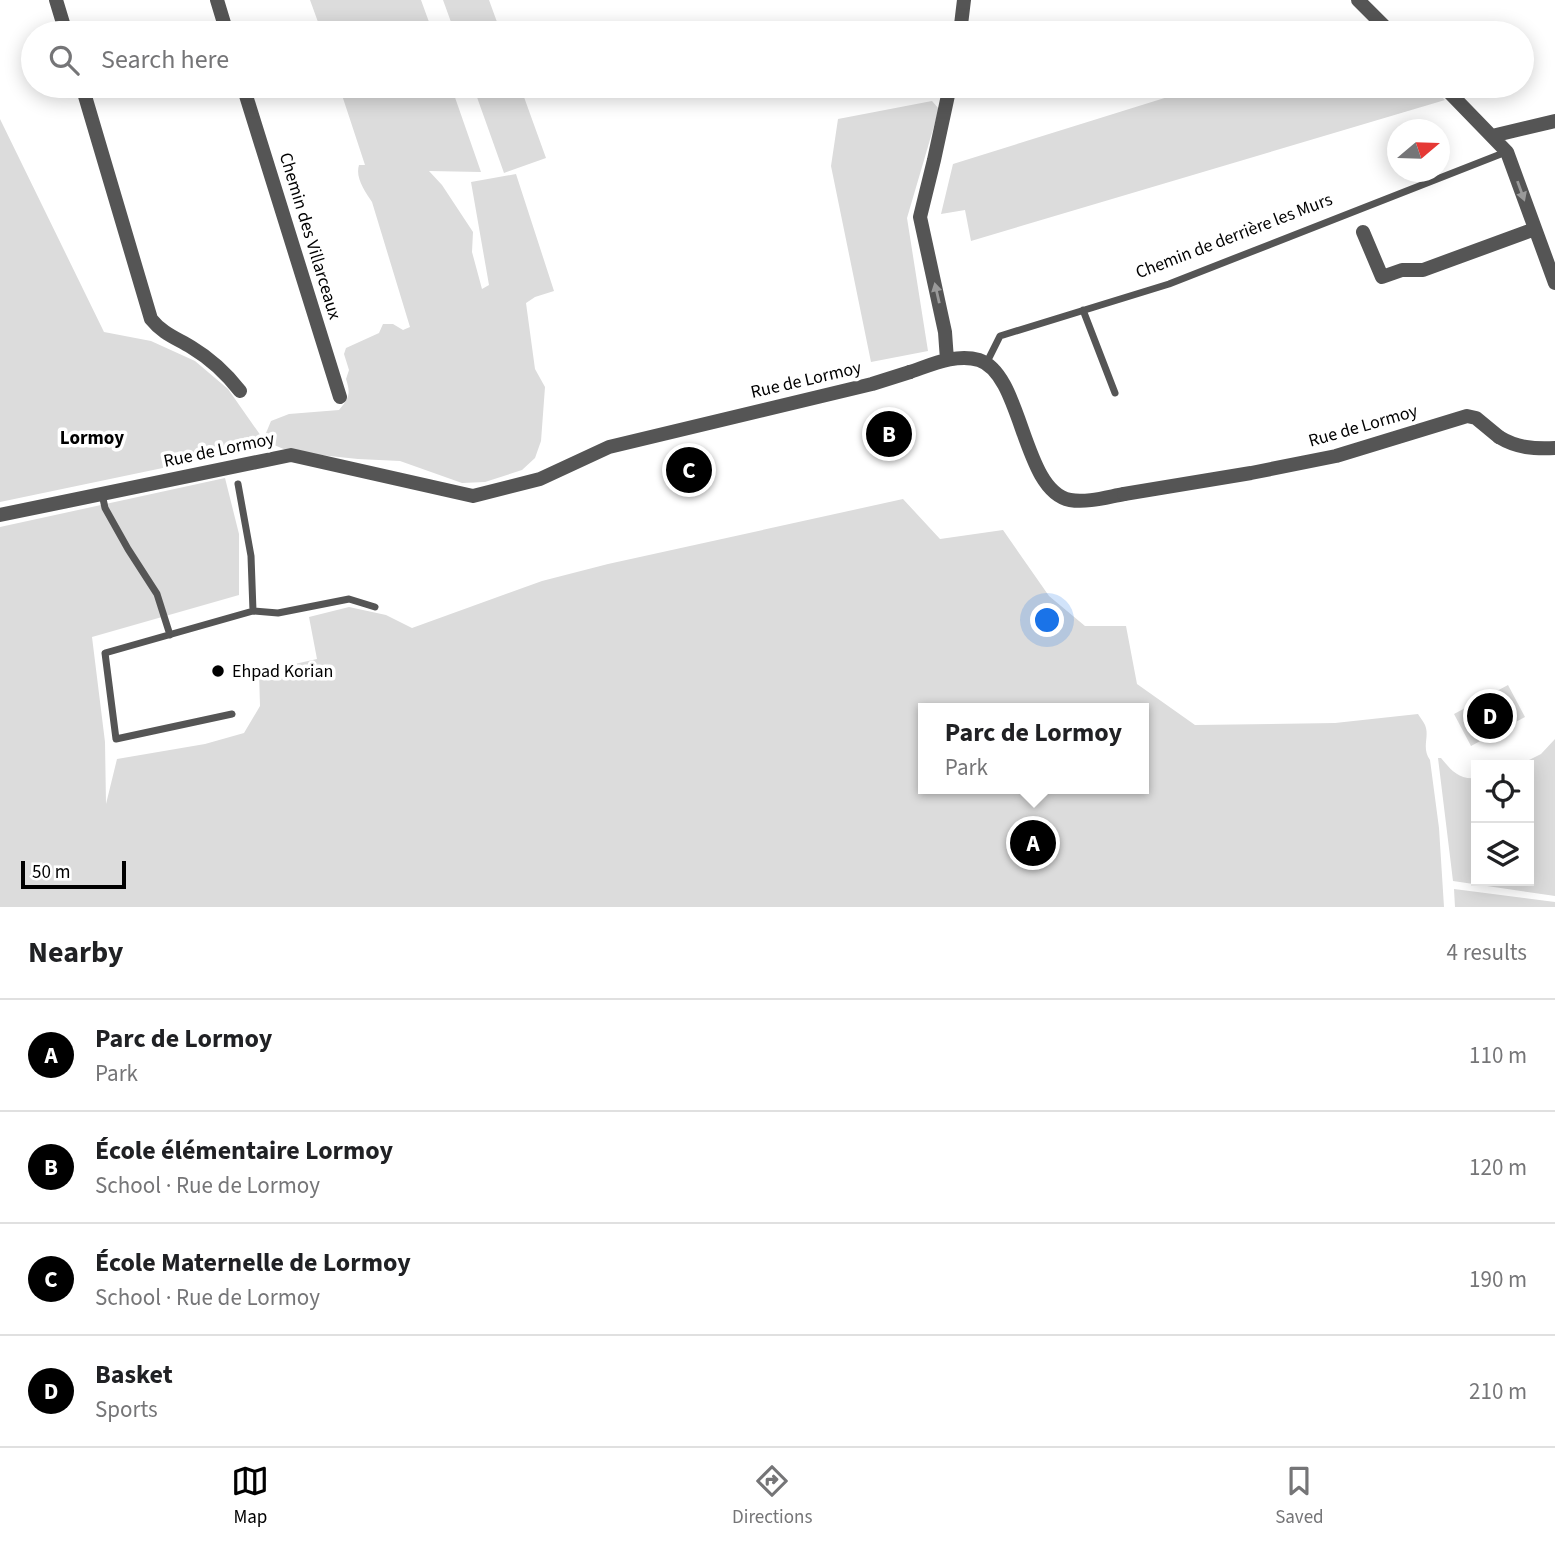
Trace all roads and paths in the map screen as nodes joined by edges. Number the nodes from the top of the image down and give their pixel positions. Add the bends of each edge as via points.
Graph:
1 (56, 0) edge
2 (217, 0) edge
3 (964, 0) edge
4 (1358, 0) edge
5 (62, 21) edge
6 (223, 21) edge
7 (961, 21) edge
8 (1379, 21) edge
9 (86, 98) edge
10 (247, 98) edge
11 (947, 98) edge
12 (1455, 98) edge
13 (1555, 121) edge
14 (1492, 136) junction
15 (1507, 152) junction
16 (1535, 229) junction
17 (1363, 232) dead end
18 (1555, 284) edge
19 (1083, 310) junction
20 (947, 360) junction
21 (986, 364) junction
22 (240, 391) dead end
23 (1115, 393) dead end
24 (340, 397) dead end
25 (1555, 448) edge
26 (238, 484) dead end
27 (102, 494) junction
28 (0, 515) edge
29 (375, 607) dead end
30 (253, 611) junction
31 (170, 635) junction
32 (232, 714) dead end

1 - 5 street
2 - 6 street
3 - 7 street
4 - 8 street
9 - 22 street via 150,319 225,372
10 - 24 street, Chemin des Villarceaux
20 -> 11 street via 920,217
12 - 14 street
13 - 14 street
14 - 15 street
15 -> 16 street
15 - 19 lane, Chemin de derrière les Murs via 1169,284
16 - 17 street via 1423,270 1402,270 1382,277
16 - 18 street
19 - 21 lane, Chemin de derrière les Murs via 1000,336
19 - 23 lane
20 - 21 street, Rue de Lormoy
20 - 27 street, Rue de Lormoy via 872,384 609,447 540,479 473,496 291,455
21 - 25 street, Rue de Lormoy via 1000,377 1049,486 1068,500 1336,456 1467,416 1512,444
26 - 30 lane via 251,556
27 - 28 street, Rue de Lormoy
27 - 31 lane via 105,508 158,594
29 - 30 lane via 349,599 278,612
30 - 31 lane
31 - 32 lane via 106,653 116,739

